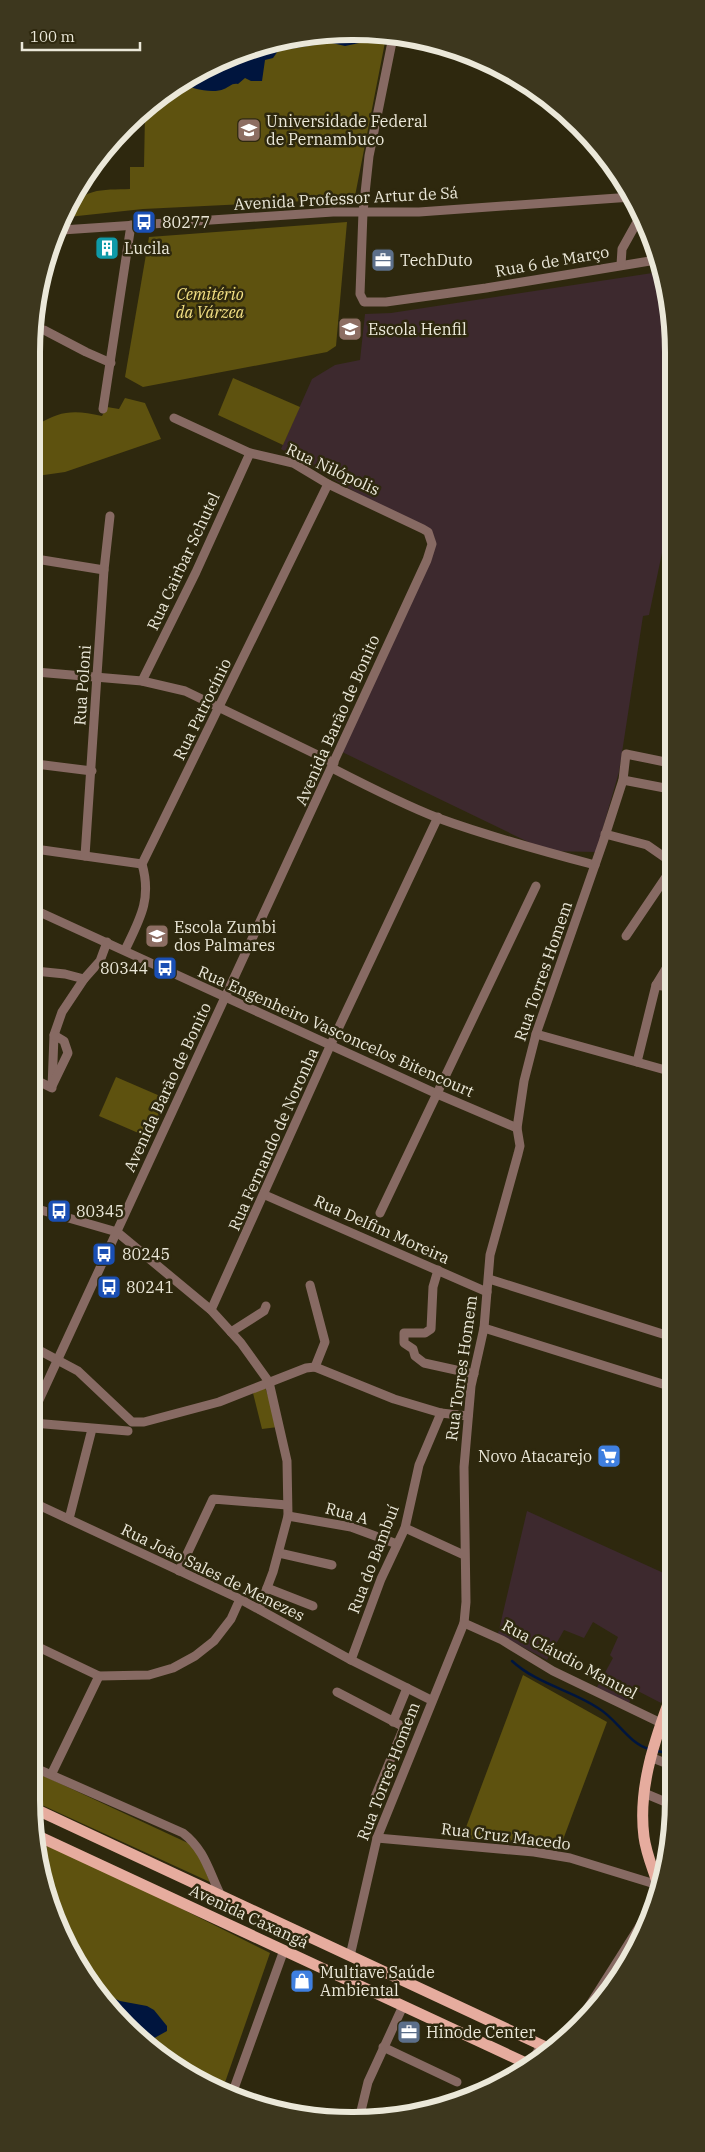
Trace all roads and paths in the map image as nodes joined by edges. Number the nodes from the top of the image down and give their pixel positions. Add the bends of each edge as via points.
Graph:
1 (392, 43) edge
2 (624, 198) edge
3 (363, 212) junction
4 (637, 223) edge
5 (131, 225) junction
6 (65, 230) edge
7 (651, 261) edge
8 (621, 265) junction
9 (44, 330) dead end
10 (110, 363) junction
11 (103, 408) dead end
12 (174, 418) dead end
13 (250, 453) junction
14 (328, 484) junction
15 (110, 516) dead end
16 (423, 529) joint
17 (40, 560) edge
18 (104, 570) junction
19 (40, 672) edge
20 (98, 679) junction
21 (142, 681) junction
22 (221, 707) junction
23 (665, 762) edge
24 (40, 765) edge
25 (333, 766) junction
26 (92, 772) junction
27 (623, 780) junction
28 (665, 788) edge
29 (438, 817) junction
30 (604, 838) junction
31 (40, 850) edge
32 (85, 856) junction
33 (665, 858) edge
34 (142, 864) junction
35 (595, 865) junction
36 (665, 878) edge
37 (536, 886) dead end
38 (40, 912) edge
39 (626, 936) dead end
40 (107, 942) junction
41 (124, 950) junction
42 (665, 970) edge
43 (40, 972) edge
44 (84, 979) junction
45 (656, 985) junction
46 (665, 987) edge
47 (226, 998) junction
48 (536, 1034) junction
49 (54, 1035) junction
50 (331, 1044) junction
51 (637, 1062) junction
52 (665, 1070) edge
53 (40, 1081) edge
54 (52, 1086) junction
55 (435, 1094) junction
56 (517, 1128) junction
57 (265, 1195) junction
58 (40, 1210) edge
59 (380, 1213) dead end
60 (117, 1232) junction
61 (438, 1270) junction
62 (488, 1279) junction
63 (310, 1285) dead end
64 (487, 1292) junction
65 (266, 1306) dead end
66 (211, 1310) junction
67 (484, 1328) junction
68 (231, 1332) junction
69 (665, 1335) edge
70 (40, 1350) edge
71 (59, 1360) junction
72 (315, 1367) junction
73 (474, 1374) junction
74 (269, 1382) junction
75 (665, 1385) edge
76 (40, 1399) edge
77 (441, 1413) junction
78 (468, 1416) junction
79 (40, 1424) edge
80 (92, 1428) junction
81 (128, 1431) dead end
82 (287, 1505) junction
83 (40, 1506) edge
84 (288, 1516) junction
85 (69, 1519) junction
86 (405, 1528) junction
87 (397, 1544) junction
88 (278, 1553) junction
89 (464, 1555) junction
90 (332, 1565) dead end
91 (178, 1571) junction
92 (267, 1588) junction
93 (240, 1599) junction
94 (313, 1606) dead end
95 (259, 1609) junction
96 (464, 1623) junction
97 (40, 1648) edge
98 (351, 1660) junction
99 (98, 1676) junction
100 (407, 1688) junction
101 (337, 1692) dead end
102 (432, 1700) junction
103 (665, 1712) edge
104 (393, 1722) junction
105 (661, 1723) junction
106 (652, 1752) junction
107 (665, 1762) edge
108 (40, 1769) edge
109 (52, 1773) junction
110 (644, 1793) junction
111 (374, 1797) dead end
112 (665, 1802) edge
113 (41, 1812) edge
114 (43, 1838) edge
115 (377, 1838) junction
116 (655, 1875) edge
117 (653, 1883) edge
118 (221, 1896) junction
119 (633, 1937) edge
120 (284, 1950) junction
121 (350, 1956) junction
122 (598, 1993) edge
123 (403, 2006) junction
124 (541, 2045) junction
125 (544, 2046) edge
126 (383, 2047) junction
127 (538, 2050) edge
128 (522, 2061) edge
129 (458, 2082) dead end
130 (234, 2088) edge
131 (361, 2112) edge

1 - 3 street via 369,156
2 - 3 street, Avenida Professor Artur de Sá via 419,212
3 - 5 street, Avenida Professor Artur de Sá
3 - 8 street, Rua 6 de Março via 360,294 364,302 386,302 477,289
4 - 8 street via 622,249
5 - 6 street, Avenida Professor Artur de Sá
5 - 10 street
7 - 8 street, Rua 6 de Março
9 - 10 street
10 - 11 street
12 - 13 street, Rua Nilópolis
13 - 14 street, Rua Nilópolis via 292,463
13 - 21 street, Rua Cairbar Schutel
14 - 16 street, Rua Nilópolis
14 - 22 street, Rua Patrocínio
15 - 18 street, Rua Poloni
16 - 25 street, Avenida Barão de Bonito via 431,538 428,560
17 - 18 street
18 - 20 street, Rua Poloni
19 - 20 street
20 - 21 street
20 - 26 street, Rua Poloni
21 - 22 street via 185,691
22 - 25 street
22 - 34 street, Rua Patrocínio
23 - 27 street, Rua Torres Homem via 626,754
24 - 26 street
25 - 29 street via 390,797
25 - 47 street, Avenida Barão de Bonito
26 - 32 street, Rua Poloni
27 - 28 street
27 - 30 street, Rua Torres Homem
29 - 35 street via 517,844
29 - 50 street, Rua Fernando de Noronha
30 - 33 street via 647,845
30 - 35 street, Rua Torres Homem
31 - 32 street
32 - 34 street
34 - 41 street via 147,893
35 - 48 street, Rua Torres Homem
36 - 39 street
37 - 55 street
38 - 40 street, Rua Engenheiro Vasconcelos Bitencourt
40 - 41 street, Rua Engenheiro Vasconcelos Bitencourt
40 - 44 street via 100,961
41 - 47 street, Rua Engenheiro Vasconcelos Bitencourt
42 - 45 street
43 - 44 street
44 - 49 street via 62,1012
45 - 46 street
45 - 51 street
47 - 50 street, Rua Engenheiro Vasconcelos Bitencourt
47 - 60 street, Avenida Barão de Bonito
48 - 51 street
48 - 56 street, Rua Torres Homem
49 - 54 street
49 - 54 street via 64,1041 68,1053
50 - 55 street, Rua Engenheiro Vasconcelos Bitencourt
50 - 57 street, Rua Fernando de Noronha
51 - 52 street
53 - 54 street
55 - 56 street, Rua Engenheiro Vasconcelos Bitencourt
55 - 59 street
56 - 62 street, Rua Torres Homem via 520,1146 490,1254
57 - 61 street, Rua Delfim Moreira
57 - 66 street, Rua Fernando de Noronha
58 - 60 street
60 - 66 street
60 - 71 street, Avenida Barão de Bonito
61 - 64 street, Rua Delfim Moreira
61 - 73 street via 433,1286 431,1329 425,1333 404,1333 404,1343 414,1349 415,1356 422,1362
62 - 64 street, Rua Torres Homem
62 - 69 street
63 - 72 street via 325,1342
64 - 67 street, Rua Torres Homem
65 - 68 street via 264,1311
66 - 68 street
67 - 73 street, Rua Torres Homem
67 - 75 street
68 - 74 street
70 - 71 street
71 - 74 street via 82,1376 128,1421 144,1422 181,1413
71 - 76 street, Avenida Barão de Bonito
72 - 74 street
72 - 77 street via 394,1399
73 - 78 street, Rua Torres Homem
74 - 82 street via 287,1461
77 - 78 street
77 - 86 street, Rua do Bambuí via 419,1465
78 - 89 street, Rua Torres Homem via 464,1466
79 - 80 street
80 - 81 street
80 - 85 street
82 - 84 street
82 - 91 street via 214,1499
83 - 85 street, Rua João Sales de Menezes
84 - 87 street, Rua A via 351,1527
84 - 88 street
85 - 91 street, Rua João Sales de Menezes
86 - 87 street, Rua do Bambuí
86 - 89 street
87 - 98 street, Rua do Bambuí
88 - 90 street
88 - 92 street
89 - 96 street, Rua Torres Homem
91 - 93 street, Rua João Sales de Menezes
92 - 94 street
92 - 95 street
93 - 95 street, Rua João Sales de Menezes
93 - 99 street via 224,1630 214,1641 173,1668 149,1674
95 - 98 street, Rua João Sales de Menezes
96 - 102 street, Rua Torres Homem
96 - 105 street, Rua Cláudio Manuel via 502,1640 553,1671
97 - 99 street
98 - 100 street, Rua João Sales de Menezes
99 - 109 street
100 - 102 street, Rua João Sales de Menezes
100 - 104 street
101 - 104 street
102 - 115 street, Rua Torres Homem
103 - 105 main road
104 - 111 street via 404,1727
105 - 106 main road
106 - 107 street
106 - 110 main road
108 - 109 street, Avenida Caxangá
109 - 118 street, Avenida Caxangá via 183,1833 195,1842 202,1853
110 - 112 street
110 - 116 main road via 644,1836
113 - 118 main road, Avenida Caxangá
114 - 120 main road, Avenida Caxangá
115 - 117 street, Rua Cruz Macedo via 534,1852 570,1858
115 - 121 street, Rua Torres Homem
118 - 121 main road, Avenida Caxangá
119 - 122 street
120 - 123 main road, Avenida Caxangá
120 - 130 street
121 - 124 main road, Avenida Caxangá
123 - 126 street
123 - 128 main road, Avenida Caxangá
124 - 125 main road, Avenida Caxangá
124 - 127 street
126 - 129 street
126 - 131 street via 368,2082

